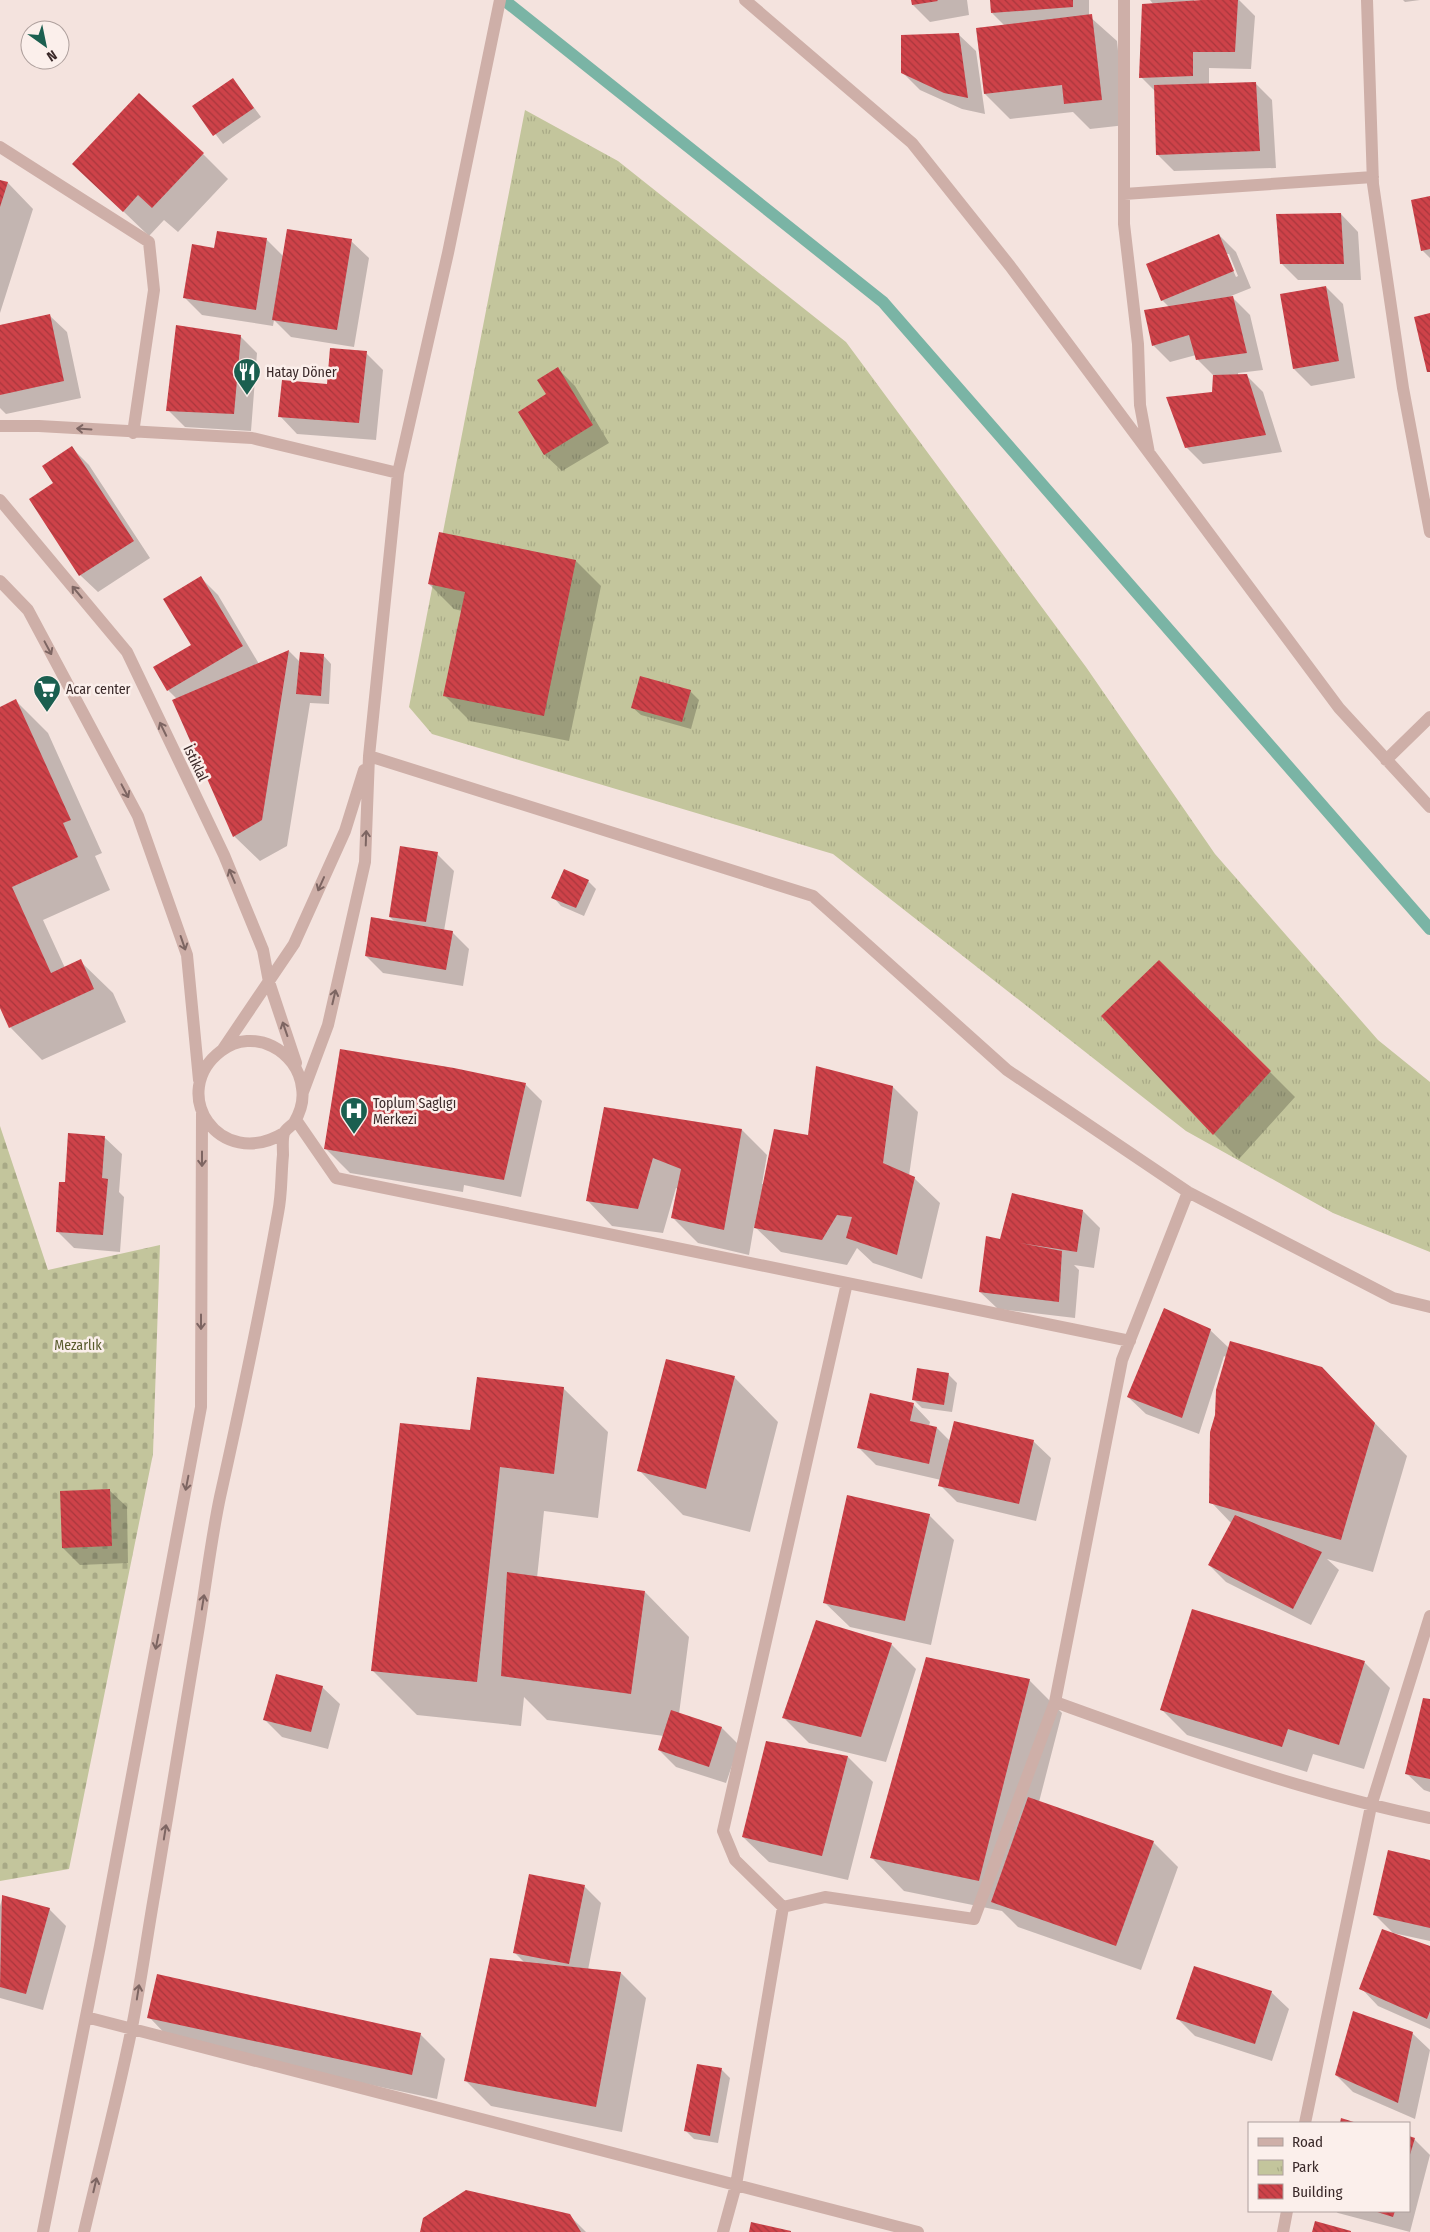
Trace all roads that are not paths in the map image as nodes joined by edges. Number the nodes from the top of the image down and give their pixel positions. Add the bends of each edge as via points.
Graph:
1 (500, 0) edge
2 (1124, 0) edge
3 (1367, 0) edge
4 (749, 1) edge
5 (0, 147) edge
6 (1373, 177) junction
7 (1124, 194) junction
8 (0, 426) edge
9 (133, 433) junction
10 (1149, 456) junction
11 (398, 473) junction
12 (0, 500) edge
13 (1430, 532) edge
14 (0, 580) edge
15 (1430, 717) edge
16 (369, 756) junction
17 (1386, 760) junction
18 (1430, 807) edge
19 (269, 982) junction
20 (223, 1049) junction
21 (300, 1075) junction
22 (199, 1084) junction
23 (303, 1093) junction
24 (202, 1110) junction
25 (296, 1120) junction
26 (284, 1134) junction
27 (1188, 1192) junction
28 (847, 1283) junction
29 (1430, 1307) edge
30 (1130, 1340) junction
31 (1430, 1616) edge
32 (1055, 1702) junction
33 (1370, 1806) junction
34 (1430, 1818) edge
35 (783, 1907) junction
36 (86, 2017) junction
37 (132, 2027) junction
38 (1305, 2122) edge
39 (736, 2185) junction
40 (1287, 2212) edge
41 (43, 2232) edge
42 (84, 2232) edge
43 (723, 2232) edge
44 (918, 2232) edge
45 (1283, 2232) edge

1 - 11 street
2 - 7 street
3 - 6 street
4 - 10 street via 912,143 1010,266
5 - 9 street via 149,242 154,290
6 - 7 street
6 - 13 street via 1403,388
7 - 10 street via 1124,224 1138,344 1140,405
9 -> 8 street
9 - 11 street via 252,438
10 - 17 street via 1338,708
11 - 16 street
19 -> 12 street, İstiklal via 263,950 224,855 127,652
14 -> 22 street via 28,610 138,816 187,955
15 - 17 street
16 -> 19 street via 345,830 294,944
23 -> 16 street via 328,1025 365,862
16 - 27 street via 813,896 1007,1070
17 - 18 street
19 - 20 street
21 -> 19 street, İstiklal
20 - 21 street via 239,1042 261,1041 277,1047 290,1058
20 - 22 street via 206,1067
21 - 23 street
22 - 24 street
23 - 25 street
24 - 26 street via 218,1134 235,1143 253,1145
24 -> 36 street via 201,1407
25 - 26 street
25 - 28 street via 336,1178
37 -> 26 street via 219,1503 260,1315 278,1214
27 - 29 street via 1393,1298
27 - 30 street
28 - 30 street
28 - 35 street via 723,1831 735,1860
30 - 32 street via 1122,1360
31 - 33 street
32 - 33 street via 1158,1739
32 - 35 street via 974,1919 826,1897
33 - 34 street
33 - 38 street
35 - 39 street
36 - 37 street
36 - 41 street
37 - 39 street
42 -> 37 street
39 - 43 street
39 - 44 street
40 - 45 street

